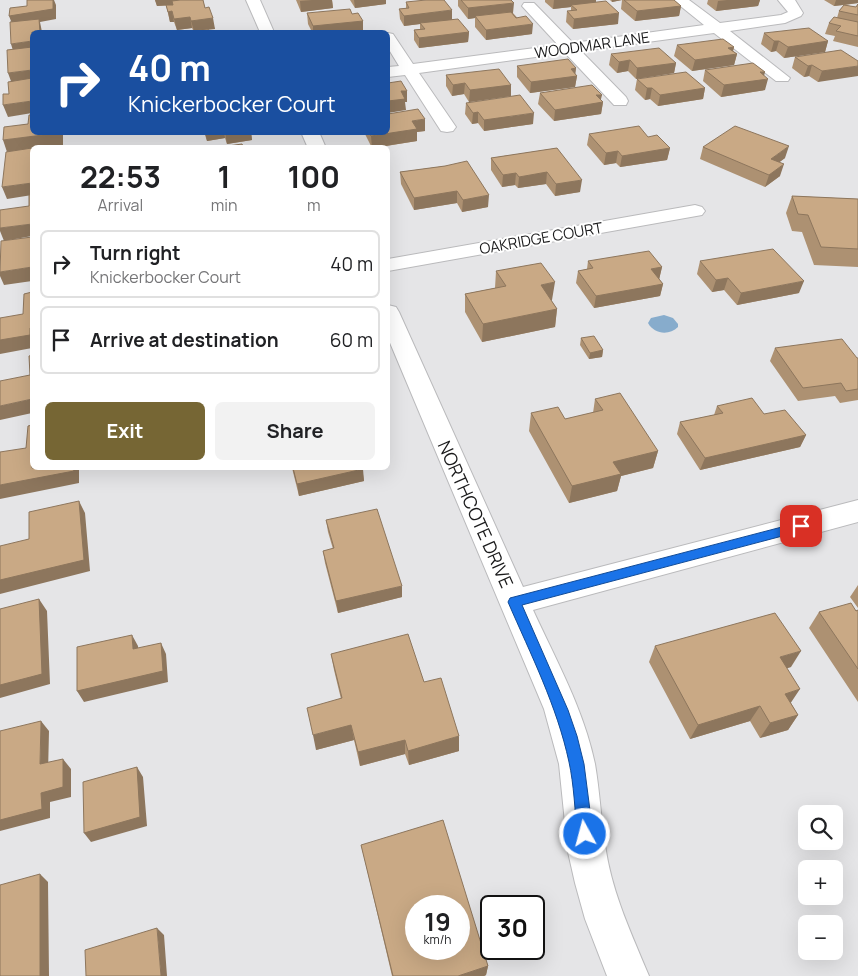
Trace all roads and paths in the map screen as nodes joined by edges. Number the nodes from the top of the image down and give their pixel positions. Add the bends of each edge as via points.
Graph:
1 (252, 0) edge
2 (680, 0) edge
3 (785, 0) edge
4 (529, 6) dead end
5 (717, 28) junction
6 (266, 30) edge
7 (390, 40) edge
8 (568, 48) junction
9 (408, 70) junction
10 (390, 72) edge
11 (782, 78) dead end
12 (620, 102) dead end
13 (447, 127) dead end
14 (695, 211) dead end
15 (390, 265) edge
16 (390, 317) edge
17 (858, 511) edge
18 (514, 602) junction
19 (628, 976) edge

1 - 6 street
2 - 5 street
3 - 5 street, WOODMAR LANE via 796,13 785,18
4 - 8 street
5 - 8 street, WOODMAR LANE
5 - 11 street
7 - 9 street
8 - 9 street, WOODMAR LANE
8 - 12 street
9 - 10 street, WOODMAR LANE
9 - 13 street
14 - 15 street, OAKRIDGE COURT
16 - 18 street, NORTHCOTE DRIVE
17 - 18 street
18 - 19 street, NORTHCOTE DRIVE via 562,710 570,736 594,883

